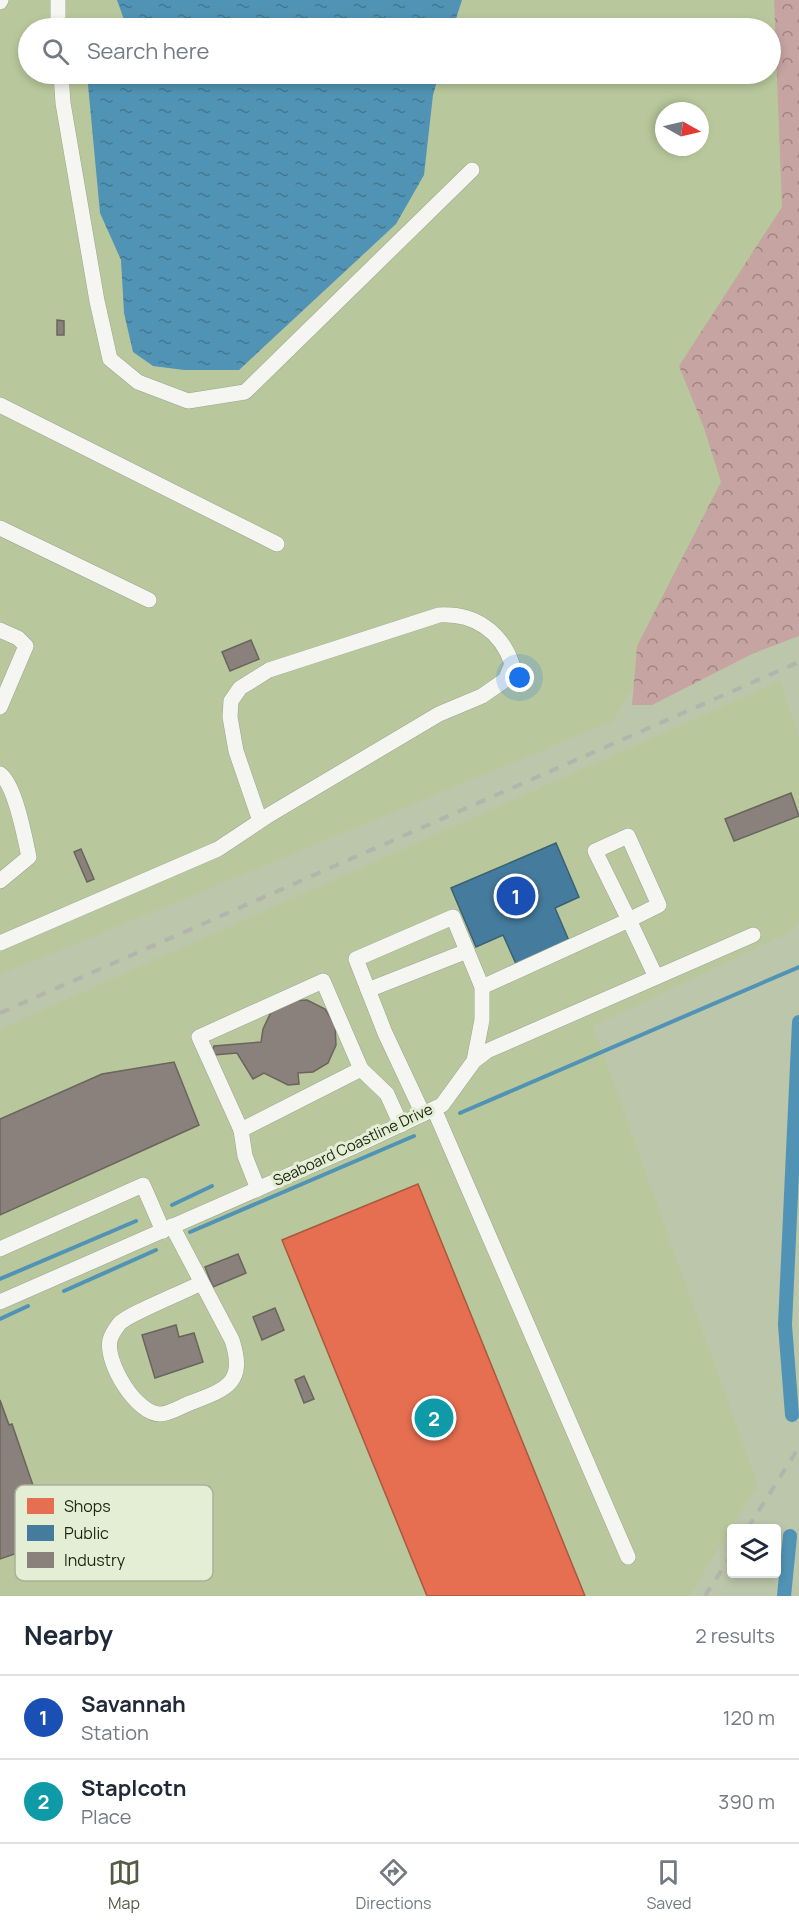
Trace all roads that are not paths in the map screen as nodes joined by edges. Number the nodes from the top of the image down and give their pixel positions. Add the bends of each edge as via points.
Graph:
1 (58, 0) edge
2 (58, 18) edge
3 (62, 84) edge
4 (472, 170) dead end
5 (0, 405) edge
6 (0, 528) edge
7 (277, 544) dead end
8 (149, 600) dead end
9 (0, 630) edge
10 (0, 707) edge
11 (0, 774) edge
12 (260, 821) junction
13 (0, 881) edge
14 (629, 920) junction
15 (753, 935) dead end
16 (0, 943) edge
17 (467, 951) junction
18 (656, 977) junction
19 (482, 987) junction
20 (368, 990) junction
21 (474, 1061) junction
22 (361, 1069) junction
23 (429, 1111) junction
24 (400, 1125) junction
25 (240, 1130) junction
26 (258, 1189) junction
27 (167, 1228) junction
28 (0, 1249) edge
29 (201, 1284) junction
30 (0, 1302) edge
31 (628, 1557) dead end

1 - 2 street
3 - 4 street via 110,359 138,382 189,401 245,392
5 - 7 street
6 - 8 street
9 - 10 street via 26,646
11 - 13 street via 18,810 29,857
12 - 12 street via 439,714 482,696 505,680 512,664 507,647 481,621 439,615 269,670 240,688 231,701 230,717 236,751
12 - 16 street via 218,849
14 - 14 street via 595,850 628,836 659,905
14 - 18 street
14 - 19 street
15 - 18 street, Seaboard Coastline Drive
17 - 19 street
17 - 20 street
17 - 20 street via 453,917 356,959
18 - 21 street, Seaboard Coastline Drive via 487,1051
19 - 21 street via 482,1020
20 - 23 street
21 - 23 street, Seaboard Coastline Drive via 442,1105
22 - 24 street via 387,1094
22 - 25 street
22 - 25 street via 323,981 199,1037
23 - 24 street, Seaboard Coastline Drive
23 - 31 street
24 - 26 street, Seaboard Coastline Drive
25 - 26 street
26 - 27 street, Seaboard Coastline Drive
27 - 28 street via 143,1185
27 - 29 street
27 - 30 street, Seaboard Coastline Drive
29 - 29 street via 231,1340 238,1360 235,1377 223,1390 161,1414 148,1411 131,1396 111,1361 110,1340 120,1322

